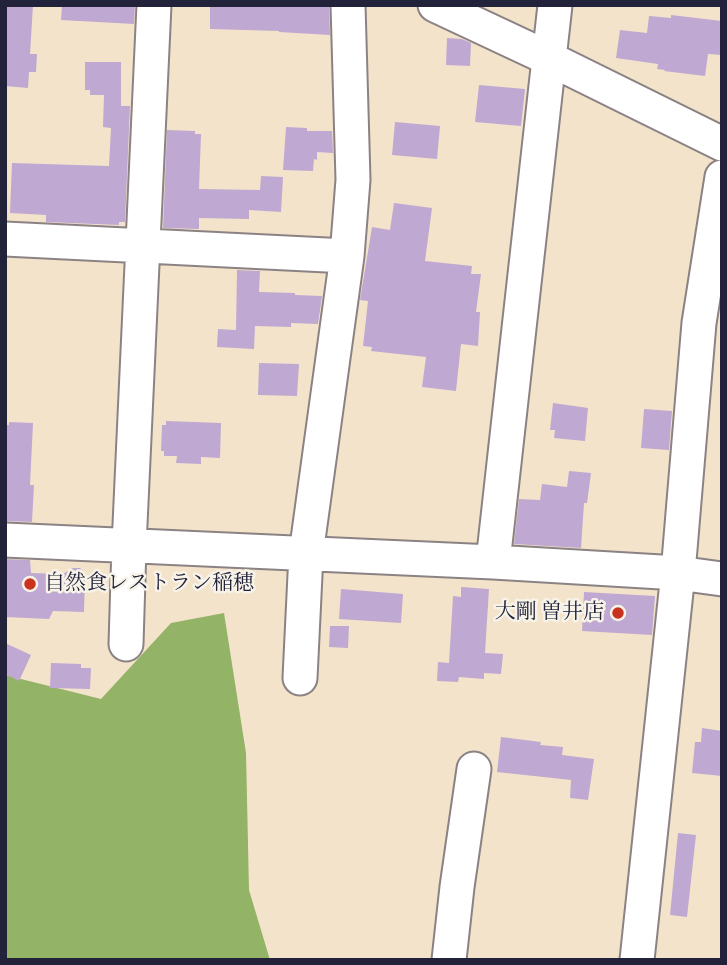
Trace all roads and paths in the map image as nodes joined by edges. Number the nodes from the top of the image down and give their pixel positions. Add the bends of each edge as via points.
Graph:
1 (154, 5) edge
2 (348, 5) edge
3 (435, 5) edge
4 (555, 5) edge
5 (548, 58) junction
6 (722, 144) edge
7 (722, 177) edge
8 (5, 239) edge
9 (144, 246) junction
10 (347, 256) junction
11 (5, 540) edge
12 (129, 546) junction
13 (306, 554) junction
14 (493, 562) junction
15 (678, 573) junction
16 (722, 579) edge
17 (126, 644) dead end
18 (300, 678) dead end
19 (474, 769) dead end
20 (449, 960) edge
21 (637, 960) edge

1 - 9 street
2 - 10 street via 354,180
3 - 5 street
4 - 5 street
5 - 6 street
5 - 14 street
7 - 15 street via 699,323
8 - 9 street
9 - 10 street
9 - 12 street
10 - 13 street
11 - 12 street
12 - 13 street
12 - 17 street
13 - 14 street
13 - 18 street
14 - 15 street
15 - 16 street
15 - 21 street
19 - 20 street

